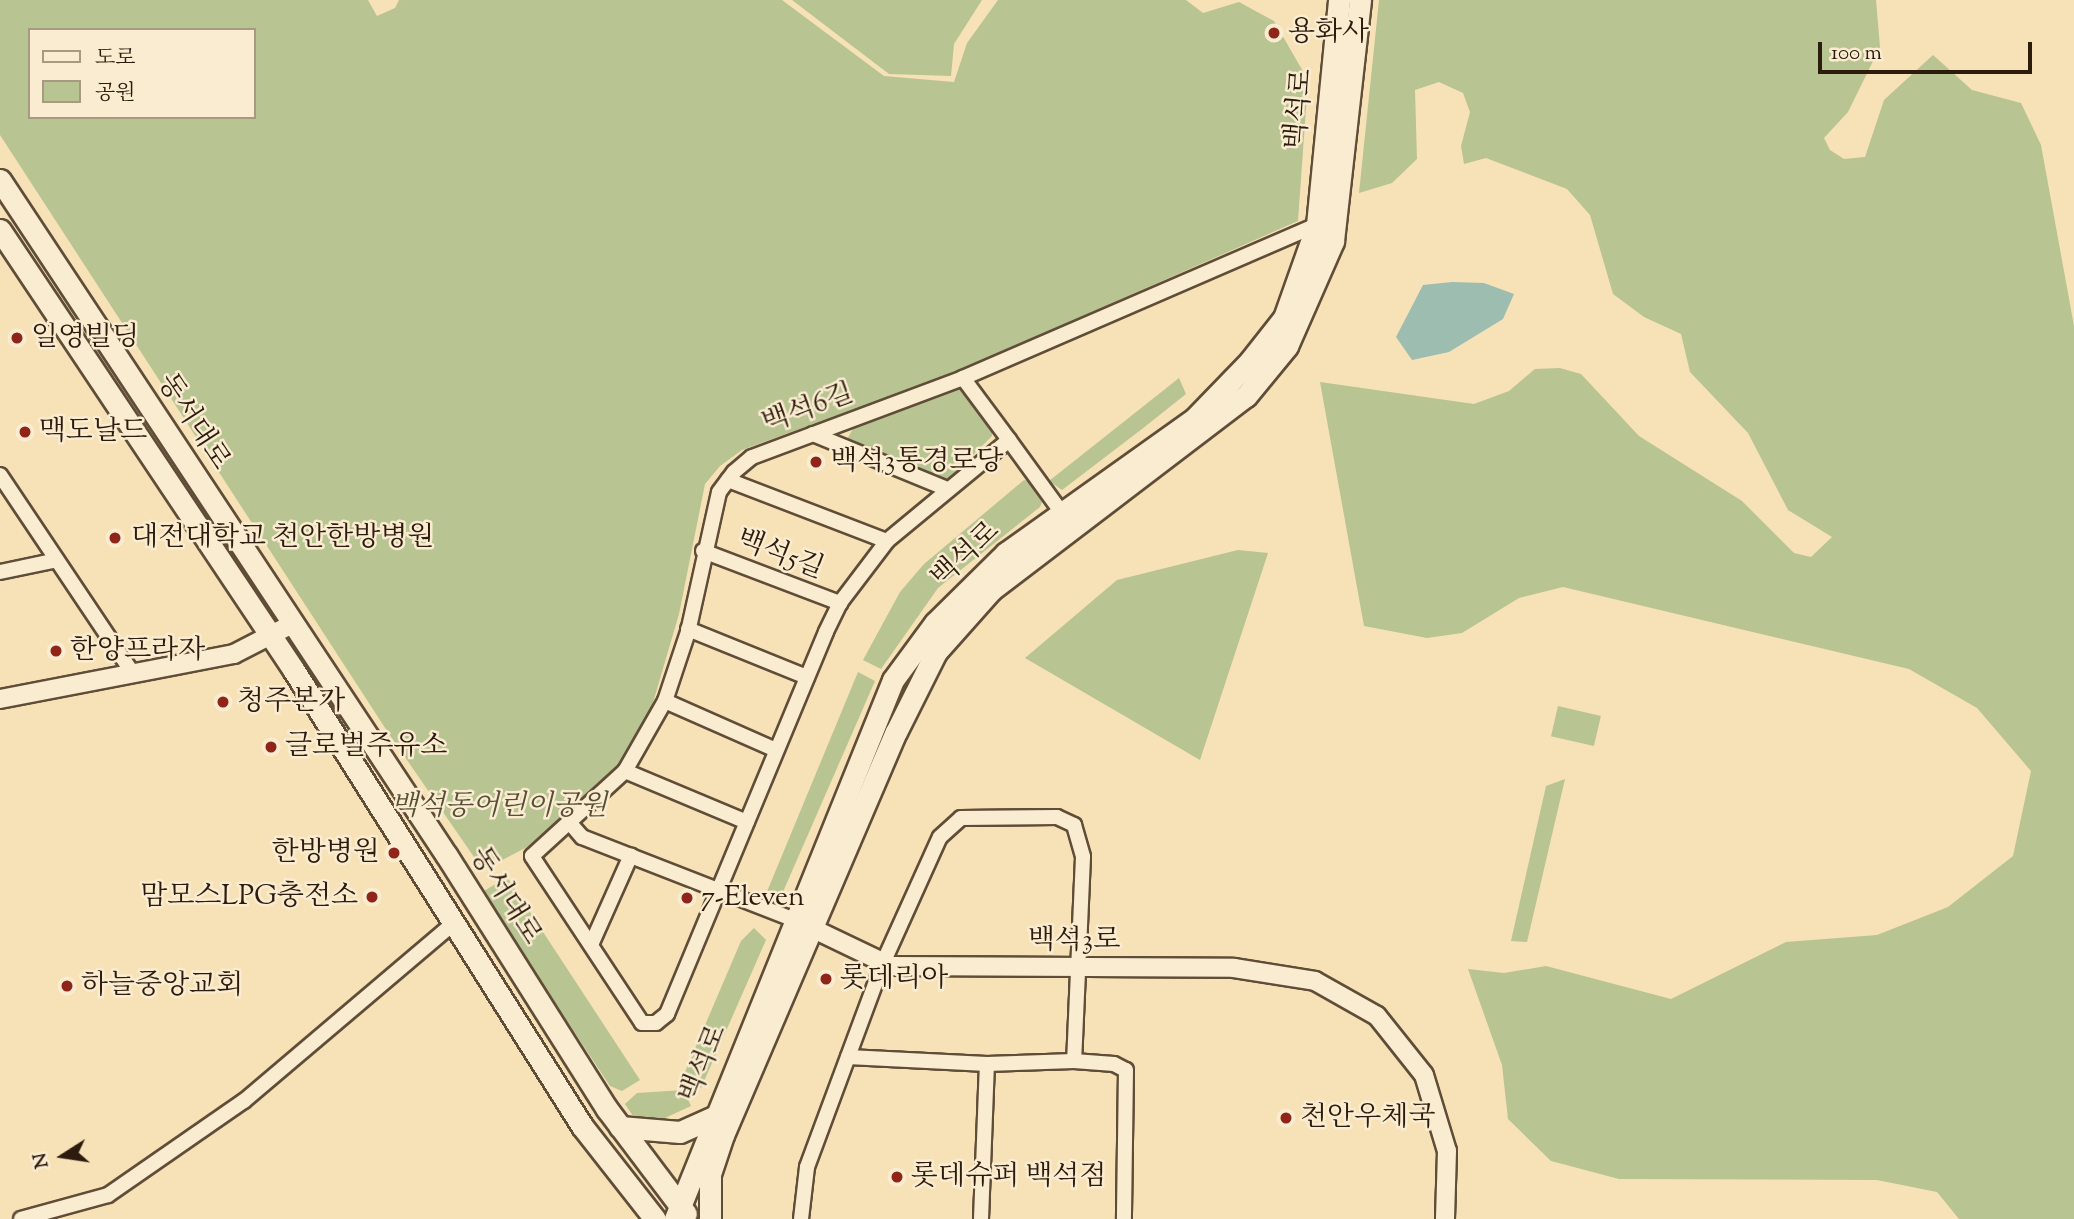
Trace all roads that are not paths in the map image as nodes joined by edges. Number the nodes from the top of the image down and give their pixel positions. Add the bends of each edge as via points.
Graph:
1 (1339, 0) edge
2 (1360, 0) edge
3 (0, 180) edge
4 (1317, 225) junction
5 (3, 240) edge
6 (963, 377) junction
7 (813, 434) junction
8 (1009, 440) junction
9 (0, 475) edge
10 (728, 480) junction
11 (947, 489) junction
12 (1062, 513) junction
13 (887, 541) junction
14 (703, 551) junction
15 (57, 560) junction
16 (0, 572) edge
17 (840, 603) junction
18 (292, 624) junction
19 (688, 629) junction
20 (269, 636) junction
21 (132, 672) junction
22 (807, 677) junction
23 (0, 699) edge
24 (665, 701) junction
25 (776, 750) junction
26 (625, 771) junction
27 (569, 822) junction
28 (747, 822) junction
29 (631, 855) junction
30 (531, 856) joint
31 (718, 889) junction
32 (792, 919) junction
33 (454, 923) junction
34 (813, 929) junction
35 (591, 945) junction
36 (883, 963) junction
37 (1079, 967) junction
38 (848, 1058) junction
39 (1074, 1061) junction
40 (987, 1064) junction
41 (713, 1117) junction
42 (620, 1127) junction
43 (710, 1174) junction
44 (684, 1216) edge
45 (21, 1219) edge
46 (654, 1219) edge
47 (710, 1219) edge
48 (801, 1219) edge
49 (981, 1219) edge
50 (1124, 1219) edge
51 (1445, 1219) edge

1 - 4 main road, 백석로
2 - 34 main road, 백석로 via 1333,241 1287,346 1224,415 991,590 953,629 917,684
3 - 18 main road, 동서대로
4 - 6 street, 백석6길
4 - 12 main road, 백석로 via 1284,318 1250,361 1195,418
5 - 20 main road, 동서대로
6 - 7 street, 백석6길
6 - 8 street
7 - 10 street, 백석6길 via 751,457
7 - 11 street
8 - 11 street, 백석5길
8 - 12 street
9 - 15 street
10 - 13 street, 백석5길
10 - 14 street, 백석6길 via 719,492
11 - 13 street, 백석5길
12 - 32 main road, 백석로 via 1006,554 944,614 893,680
13 - 17 street, 백석5길
14 - 17 street, 백석5길
14 - 19 street, 백석6길
15 - 16 street
15 - 21 street
17 - 22 street, 백석5길
18 - 20 street
18 - 42 main road, 동서대로
19 - 22 street
19 - 24 street, 백석6길
20 - 21 street via 234,654
20 - 33 main road, 동서대로
21 - 23 street
22 - 25 street, 백석5길
24 - 25 street
24 - 26 street, 백석6길
25 - 28 street, 백석5길
26 - 27 street, 백석6길
26 - 28 street
27 - 29 street, 백석3로 via 582,837
27 - 30 street, 백석6길
28 - 31 street, 백석5길
29 - 31 street, 백석3로
29 - 35 street
30 - 35 street, 백석5길
31 - 32 street, 백석3로
31 - 35 street, 백석5길 via 667,1014 656,1023 642,1023
32 - 34 street, 백석3로
32 - 41 main road, 백석로
33 - 45 street via 244,1101 108,1195
33 - 46 main road, 동서대로 via 582,1126
34 - 36 street, 백석3로
34 - 43 main road, 백석로
36 - 37 street, 백석3로
36 - 37 street via 940,838 953,822 961,818 1057,817 1074,825 1083,857
36 - 38 street
37 - 39 street
37 - 51 street, 백석3로 via 1275,971 1315,981 1352,998 1398,1037 1424,1075 1447,1151
38 - 40 street
38 - 48 street via 807,1167
39 - 40 street
39 - 50 street via 1114,1064 1126,1070
40 - 49 street
41 - 42 main road via 680,1132
41 - 44 main road, 백석로
42 - 44 main road, 동서대로
43 - 44 main road
43 - 47 main road, 백석로

